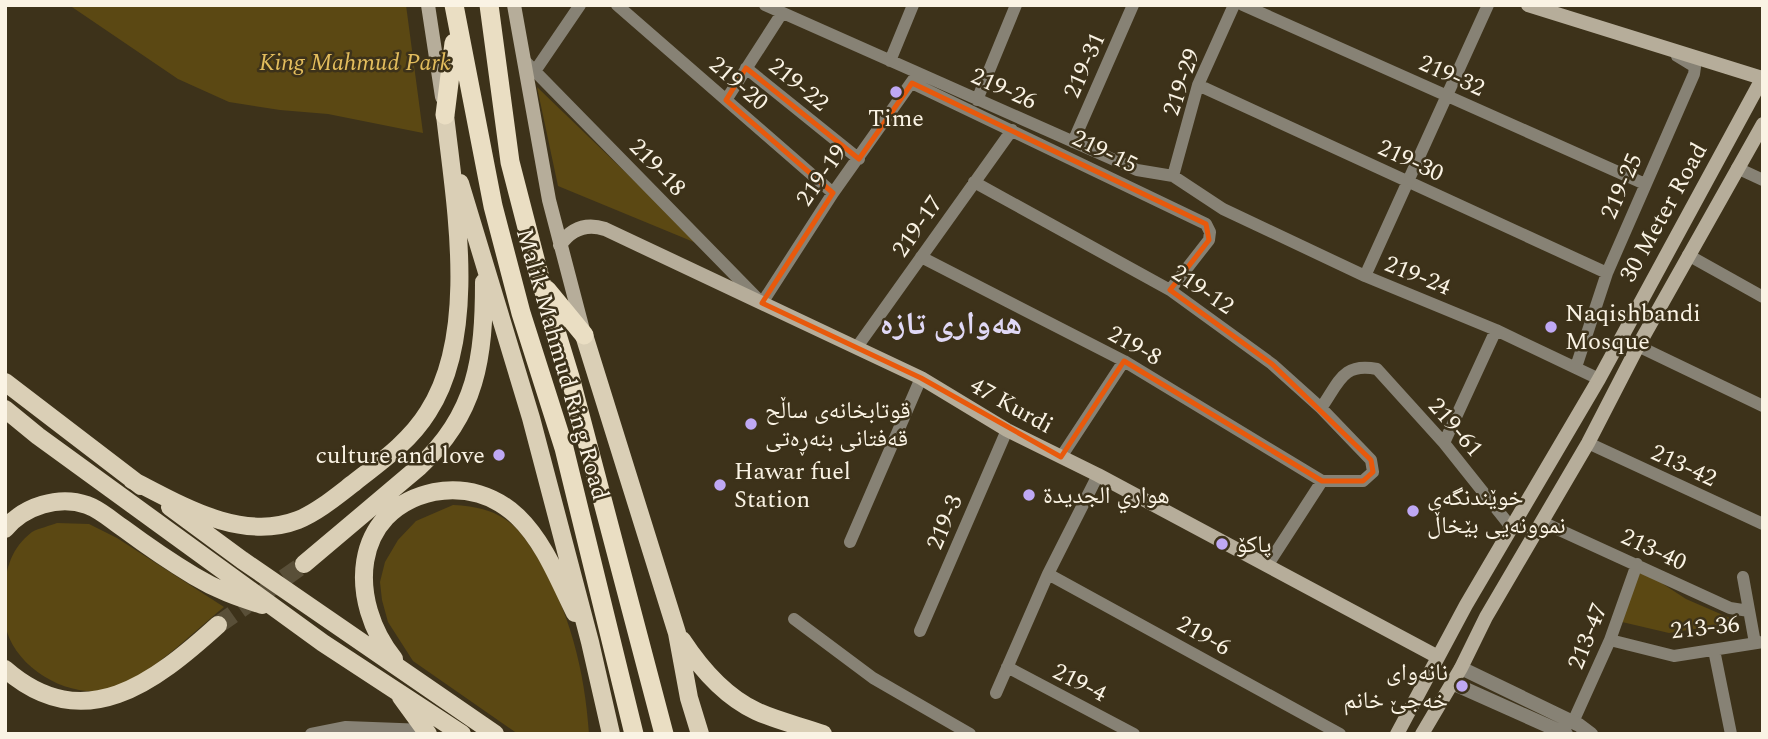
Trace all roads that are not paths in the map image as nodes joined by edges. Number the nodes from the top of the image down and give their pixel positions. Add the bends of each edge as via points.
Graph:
1 (428, 5) edge
2 (454, 5) edge
3 (514, 5) edge
4 (580, 5) edge
5 (617, 5) edge
6 (765, 5) edge
7 (914, 5) edge
8 (1016, 5) edge
9 (1133, 5) edge
10 (1234, 5) edge
11 (1243, 5) edge
12 (1488, 5) edge
13 (1528, 5) edge
14 (491, 10) edge
15 (782, 13) junction
16 (456, 28) junction
17 (1655, 45) junction
18 (523, 60) junction
19 (890, 61) junction
20 (746, 68) junction
21 (534, 71) junction
22 (915, 78) junction
23 (1763, 78) edge
24 (1198, 85) junction
25 (1447, 96) junction
26 (726, 100) junction
27 (977, 100) junction
28 (445, 115) junction
29 (1763, 124) edge
30 (1012, 130) junction
31 (1073, 142) junction
32 (859, 159) junction
33 (1737, 168) junction
34 (1173, 176) junction
35 (1763, 180) edge
36 (1408, 181) junction
37 (974, 182) junction
38 (1645, 184) junction
39 (832, 194) junction
40 (1223, 209) joint
41 (560, 245) junction
42 (1688, 256) junction
43 (921, 257) junction
44 (485, 265) junction
45 (1607, 273) junction
46 (1364, 276) junction
47 (541, 282) junction
48 (1170, 290) junction
49 (1763, 297) edge
50 (762, 303) junction
51 (1496, 330) junction
52 (584, 335) junction
53 (1638, 346) junction
54 (858, 347) junction
55 (1124, 361) junction
56 (1576, 367) junction
57 (920, 378) junction
58 (1599, 379) junction
59 (5, 382) edge
60 (1763, 406) edge
61 (1321, 408) junction
62 (5, 409) edge
63 (50, 418) junction
64 (1007, 430) junction
65 (38, 436) junction
66 (1444, 443) junction
67 (1588, 443) junction
68 (1061, 457) junction
69 (1098, 475) junction
70 (132, 480) junction
71 (1322, 481) junction
72 (1542, 522) junction
73 (1763, 524) edge
74 (1511, 527) junction
75 (5, 529) edge
76 (850, 542) dead end
77 (1496, 552) junction
78 (304, 564) tunnel mouth
79 (1518, 564) junction
80 (1637, 564) junction
81 (1267, 566) junction
82 (1048, 574) junction
83 (1743, 577) dead end
84 (1466, 605) junction
85 (276, 609) junction
86 (1749, 611) junction
87 (1486, 617) junction
88 (794, 619) dead end
89 (218, 625) tunnel mouth
90 (920, 631) dead end
91 (677, 633) junction
92 (1610, 640) junction
93 (590, 642) junction
94 (1759, 642) edge
95 (1714, 650) junction
96 (1438, 657) junction
97 (1007, 667) junction
98 (1461, 668) junction
99 (5, 669) edge
100 (403, 670) junction
101 (1452, 683) junction
102 (598, 684) junction
103 (395, 689) junction
104 (996, 693) dead end
105 (440, 718) junction
106 (1569, 728) edge
107 (427, 732) edge
108 (311, 734) edge
109 (451, 734) edge
110 (462, 734) edge
111 (495, 734) edge
112 (602, 734) edge
113 (611, 734) edge
114 (634, 734) edge
115 (664, 734) edge
116 (699, 734) edge
117 (823, 734) edge
118 (970, 734) edge
119 (1134, 734) edge
120 (1340, 734) edge
121 (1397, 734) edge
122 (1422, 734) edge
123 (1591, 734) edge
124 (1731, 734) edge

1 - 28 main road
2 - 16 highway, Malik Mahmud Ring Road
3 - 18 main road
4 - 21 street
5 - 26 street, 219-20
6 - 15 street, 219-26
7 - 19 street
8 - 27 street
9 - 31 street, 219-31
10 - 24 street, 219-29
11 - 25 street, 219-32
12 - 25 street
13 - 17 main road
14 - 47 highway, Malik Mahmud Ring Road via 510,162
15 - 19 street, 219-26
15 - 20 street
16 - 28 highway
16 - 114 highway, Malik Mahmud Ring Road via 493,206 564,448
17 - 23 main road
17 - 38 street, 219-25 via 1695,67
18 - 21 street, 219-18
18 - 41 main road
19 - 22 street, 219-26
20 - 26 street
20 - 32 street, 219-22
21 - 50 street, 219-18
22 - 27 street, 219-26
22 - 30 street, 219-15
22 - 32 street, 219-19
23 - 58 main road, 30 Meter Road
24 - 34 street, 219-29
24 - 36 street, 219-30
25 - 36 street
25 - 38 street, 219-32
26 - 39 street, 219-20
27 - 31 street, 219-26
28 - 44 main road
28 - 70 main road via 455,214 458,316 447,373 415,430 332,499 298,520 280,524 234,524
29 - 33 main road, 30 Meter Road
30 - 37 street, 219-17
30 - 48 street, 219-15 via 1206,224 1209,240
31 - 34 street, 219-26 via 1137,170
32 - 39 street, 219-19
33 - 35 street
33 - 42 main road, 30 Meter Road
34 - 40 street, 219-26
36 - 45 street, 219-30
36 - 46 street
37 - 43 street, 219-17
37 - 48 street, 219-12
38 - 45 street, 219-25
39 - 50 street, 219-19
40 - 46 street, 219-24
41 - 50 main road, 47 Kurdi via 576,229 598,227
41 - 52 main road
42 - 49 street
42 - 53 main road, 30 Meter Road
43 - 54 street, 219-17
43 - 55 street, 219-8
44 - 78 main road via 479,367 459,419 436,452
44 - 93 main road
45 - 56 street, 219-25
46 - 51 street, 219-24
47 - 52 highway
47 - 115 highway, Malik Mahmud Ring Road
48 - 61 street, 219-12 via 1272,364
50 - 54 main road, 47 Kurdi
51 - 56 street, 219-24
51 - 66 street
52 - 91 main road
53 - 60 street
53 - 67 main road, 30 Meter Road
54 - 57 main road, 47 Kurdi
55 - 68 street
55 - 71 street, 219-8
56 - 58 street, 219-24
57 - 64 main road, 47 Kurdi
57 - 76 street
58 - 74 main road, 30 Meter Road
59 - 63 main road
61 - 66 street, 219-61 via 1349,370 1362,366 1377,369
61 - 71 street, 219-12 via 1371,460 1373,472 1363,481
62 - 65 main road
63 - 65 main road
63 - 70 main road
64 - 68 main road, 47 Kurdi
64 - 90 street, 219-3
65 - 85 main road
66 - 74 street, 219-61
67 - 72 main road, 30 Meter Road
67 - 73 street, 213-42
68 - 69 main road, 47 Kurdi
69 - 81 main road, 47 Kurdi
69 - 82 street
70 - 100 main road
71 - 81 street
72 - 79 main road, 30 Meter Road
72 - 80 street, 213-40
74 - 77 main road, 30 Meter Road
75 - 85 main road via 37,506 69,501 85,504 221,592
77 - 79 main road via 1502,568
77 - 84 main road, 30 Meter Road
79 - 87 main road, 30 Meter Road
80 - 86 street, 213-40 via 1730,608
80 - 92 street, 213-47
81 - 96 main road, 47 Kurdi
82 - 97 street
82 - 120 street, 219-6
83 - 86 street
84 - 87 main road via 1481,603
84 - 96 main road, 30 Meter Road
85 - 103 main road
86 - 94 street
87 - 98 main road, 30 Meter Road
88 - 118 street via 873,678
89 - 99 main road via 154,678 105,699 53,698
91 - 116 main road
91 - 117 main road via 721,688 755,711
92 - 95 street, 213-36 via 1674,656
92 - 106 street, 213-47
93 - 100 main road via 541,547 517,516 476,492 443,491 408,501 383,522 363,567 367,609 381,640
93 - 102 main road
94 - 95 street, 213-36
95 - 124 street
96 - 121 main road, 30 Meter Road
97 - 104 street
97 - 119 street, 219-4
98 - 101 main road, 30 Meter Road
98 - 106 street
100 - 111 main road
101 - 106 street
101 - 122 main road, 30 Meter Road
102 - 112 main road
102 - 113 main road
103 - 105 main road
103 - 107 main road
105 - 109 main road
105 - 110 main road
106 - 123 street
107 - 108 street via 346,727

